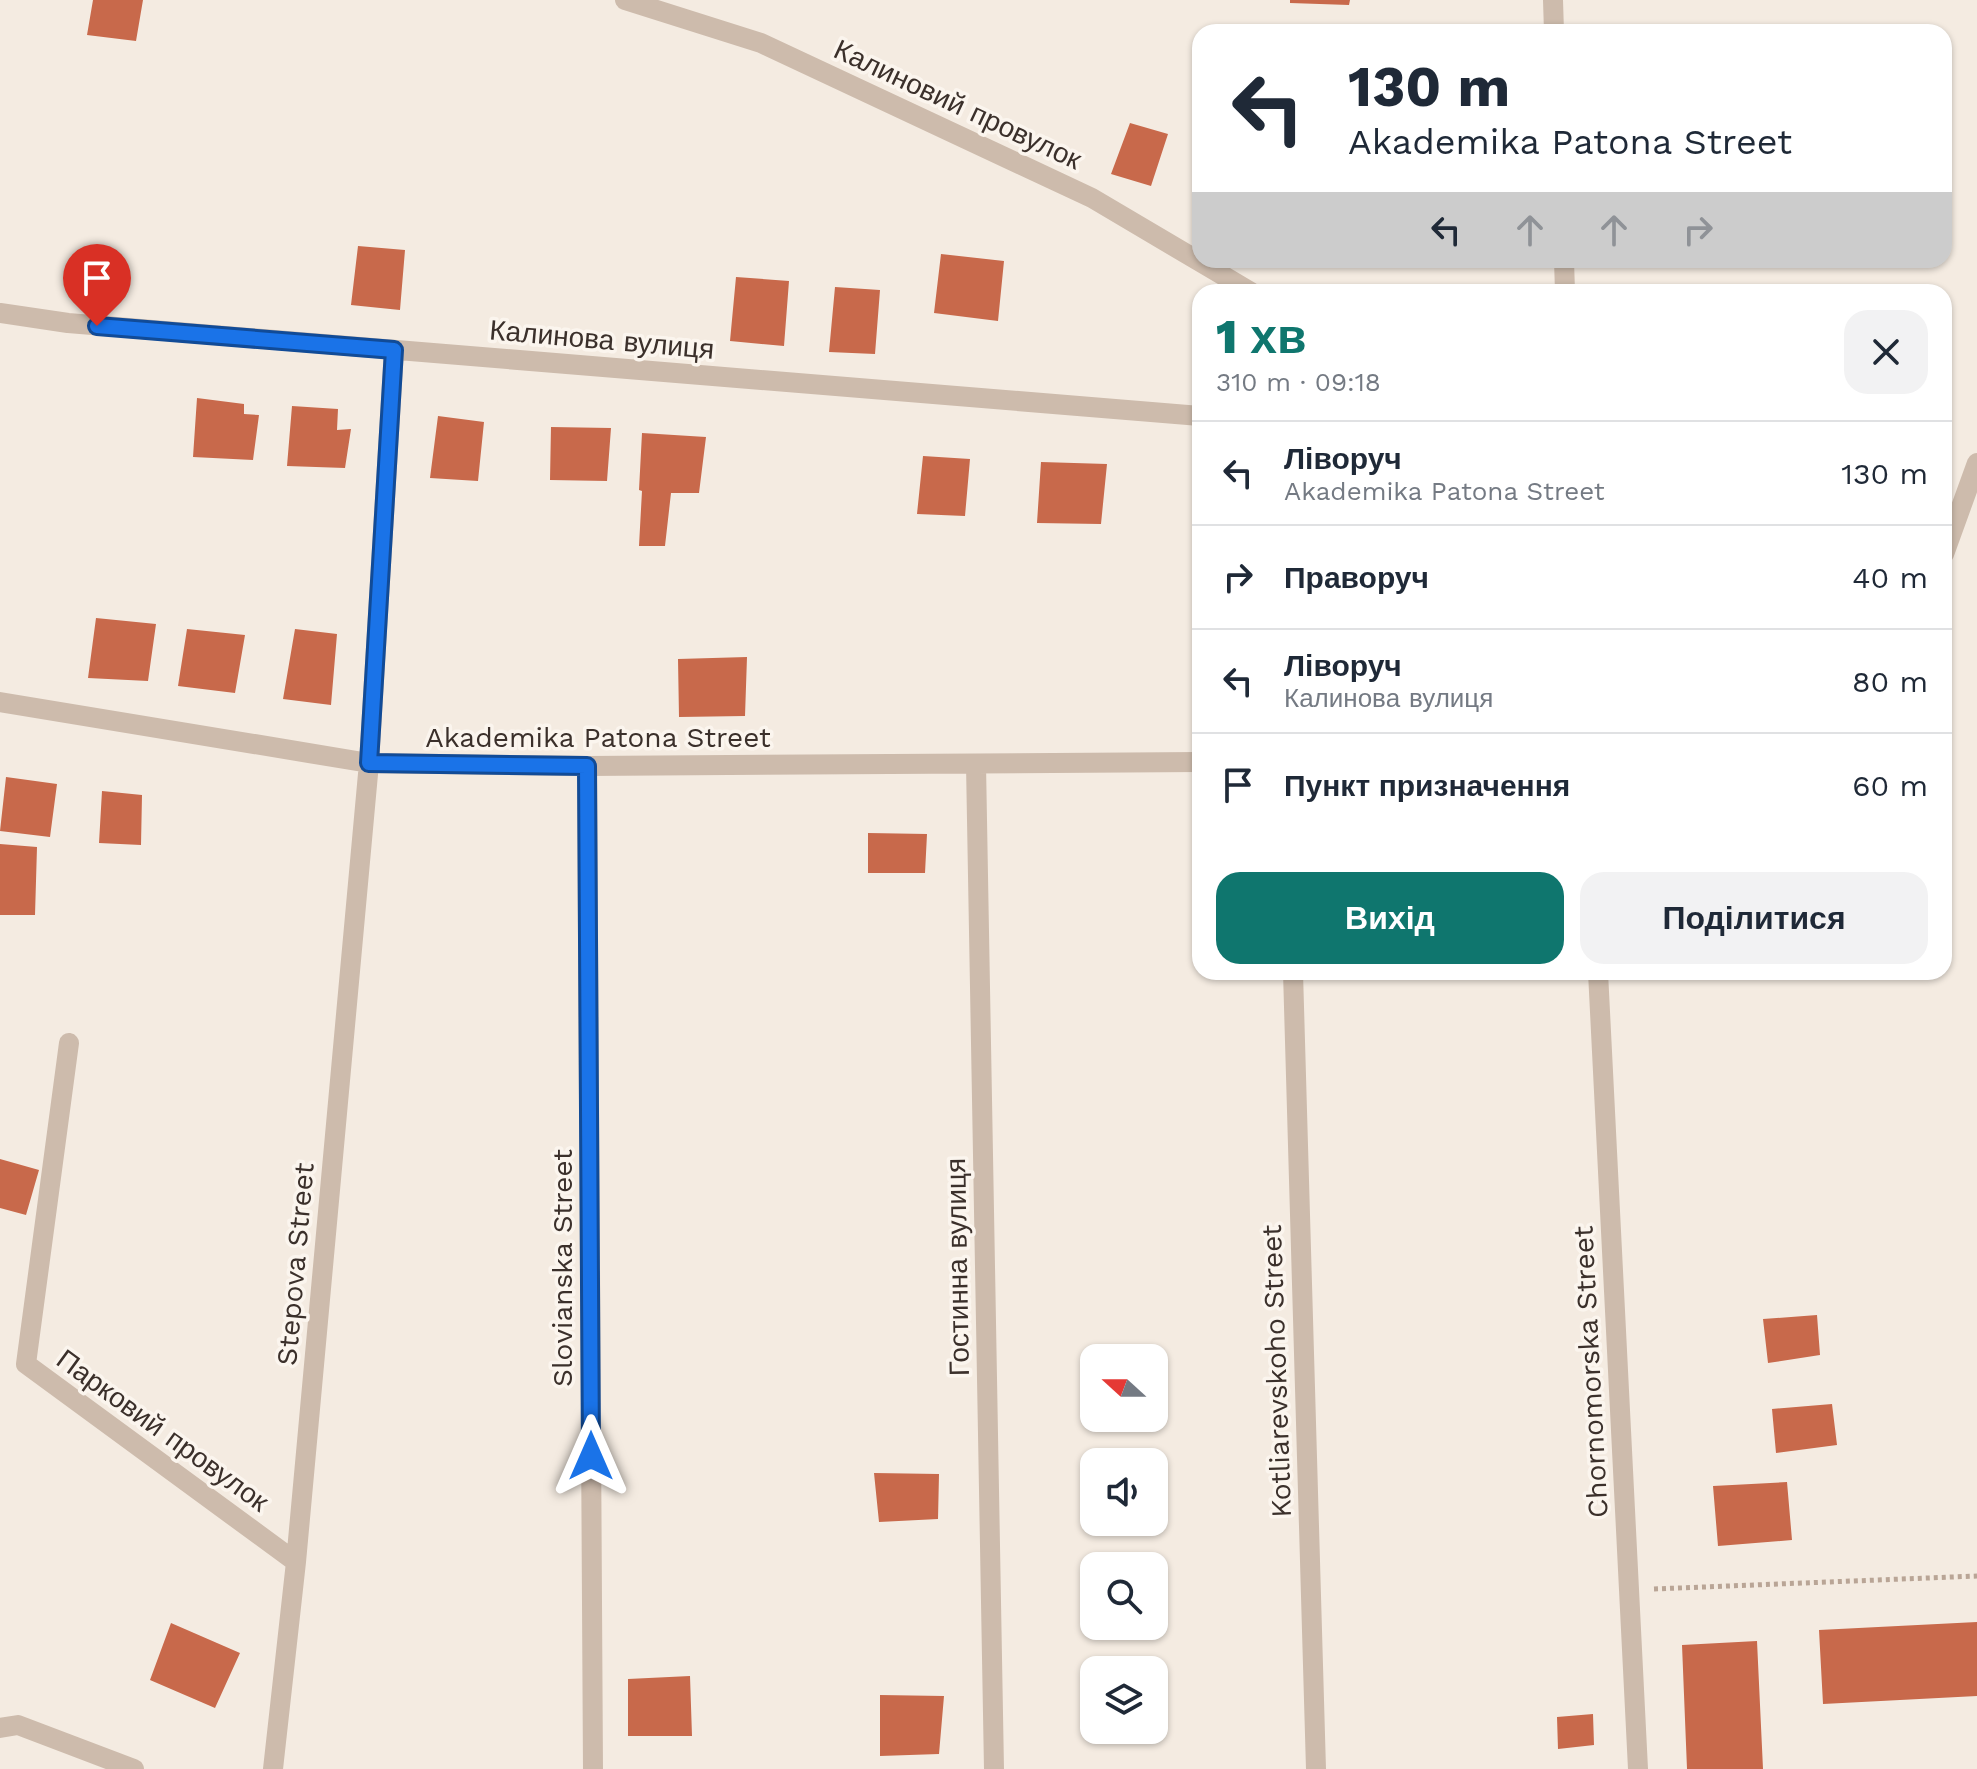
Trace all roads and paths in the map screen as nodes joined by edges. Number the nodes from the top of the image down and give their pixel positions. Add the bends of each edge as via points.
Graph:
1 (625, 0) edge
2 (1553, 0) edge
3 (1554, 24) edge
4 (1192, 257) edge
5 (1210, 268) edge
6 (1237, 284) edge
7 (0, 313) edge
8 (394, 350) junction
9 (1192, 415) edge
10 (1977, 463) edge
11 (1952, 532) edge
12 (0, 702) edge
13 (1192, 762) edge
14 (369, 763) junction
15 (976, 764) junction
16 (587, 766) junction
17 (1293, 980) edge
18 (1598, 980) edge
19 (69, 1043) dead end
20 (296, 1562) junction
21 (1977, 1576) edge
22 (1629, 1590) junction
23 (0, 1728) edge
24 (134, 1769) edge
25 (273, 1769) edge
26 (593, 1769) edge
27 (994, 1769) edge
28 (1316, 1769) edge
29 (1638, 1769) edge

1 - 4 street, Калиновий провулок via 761,43 1092,198
2 - 3 street
5 - 6 street, Калиновий провулок
7 - 8 street, Калинова вулиця
8 - 9 street, Калинова вулиця
8 - 14 street, Stepova Street
10 - 11 street
12 - 14 street, Akademika Patona Street
13 - 15 street, Akademika Patona Street
14 - 16 street, Akademika Patona Street
14 - 20 street, Stepova Street
15 - 16 street, Akademika Patona Street
15 - 27 street, Гостинна вулиця
16 - 26 street, Slovianska Street
17 - 28 street, Kotliarevskoho Street
18 - 22 street, Chornomorska Street
19 - 20 street, Парковий провулок via 26,1364
20 - 25 street, Stepova Street
21 - 22 path
22 - 29 street, Chornomorska Street
23 - 24 street via 18,1725

